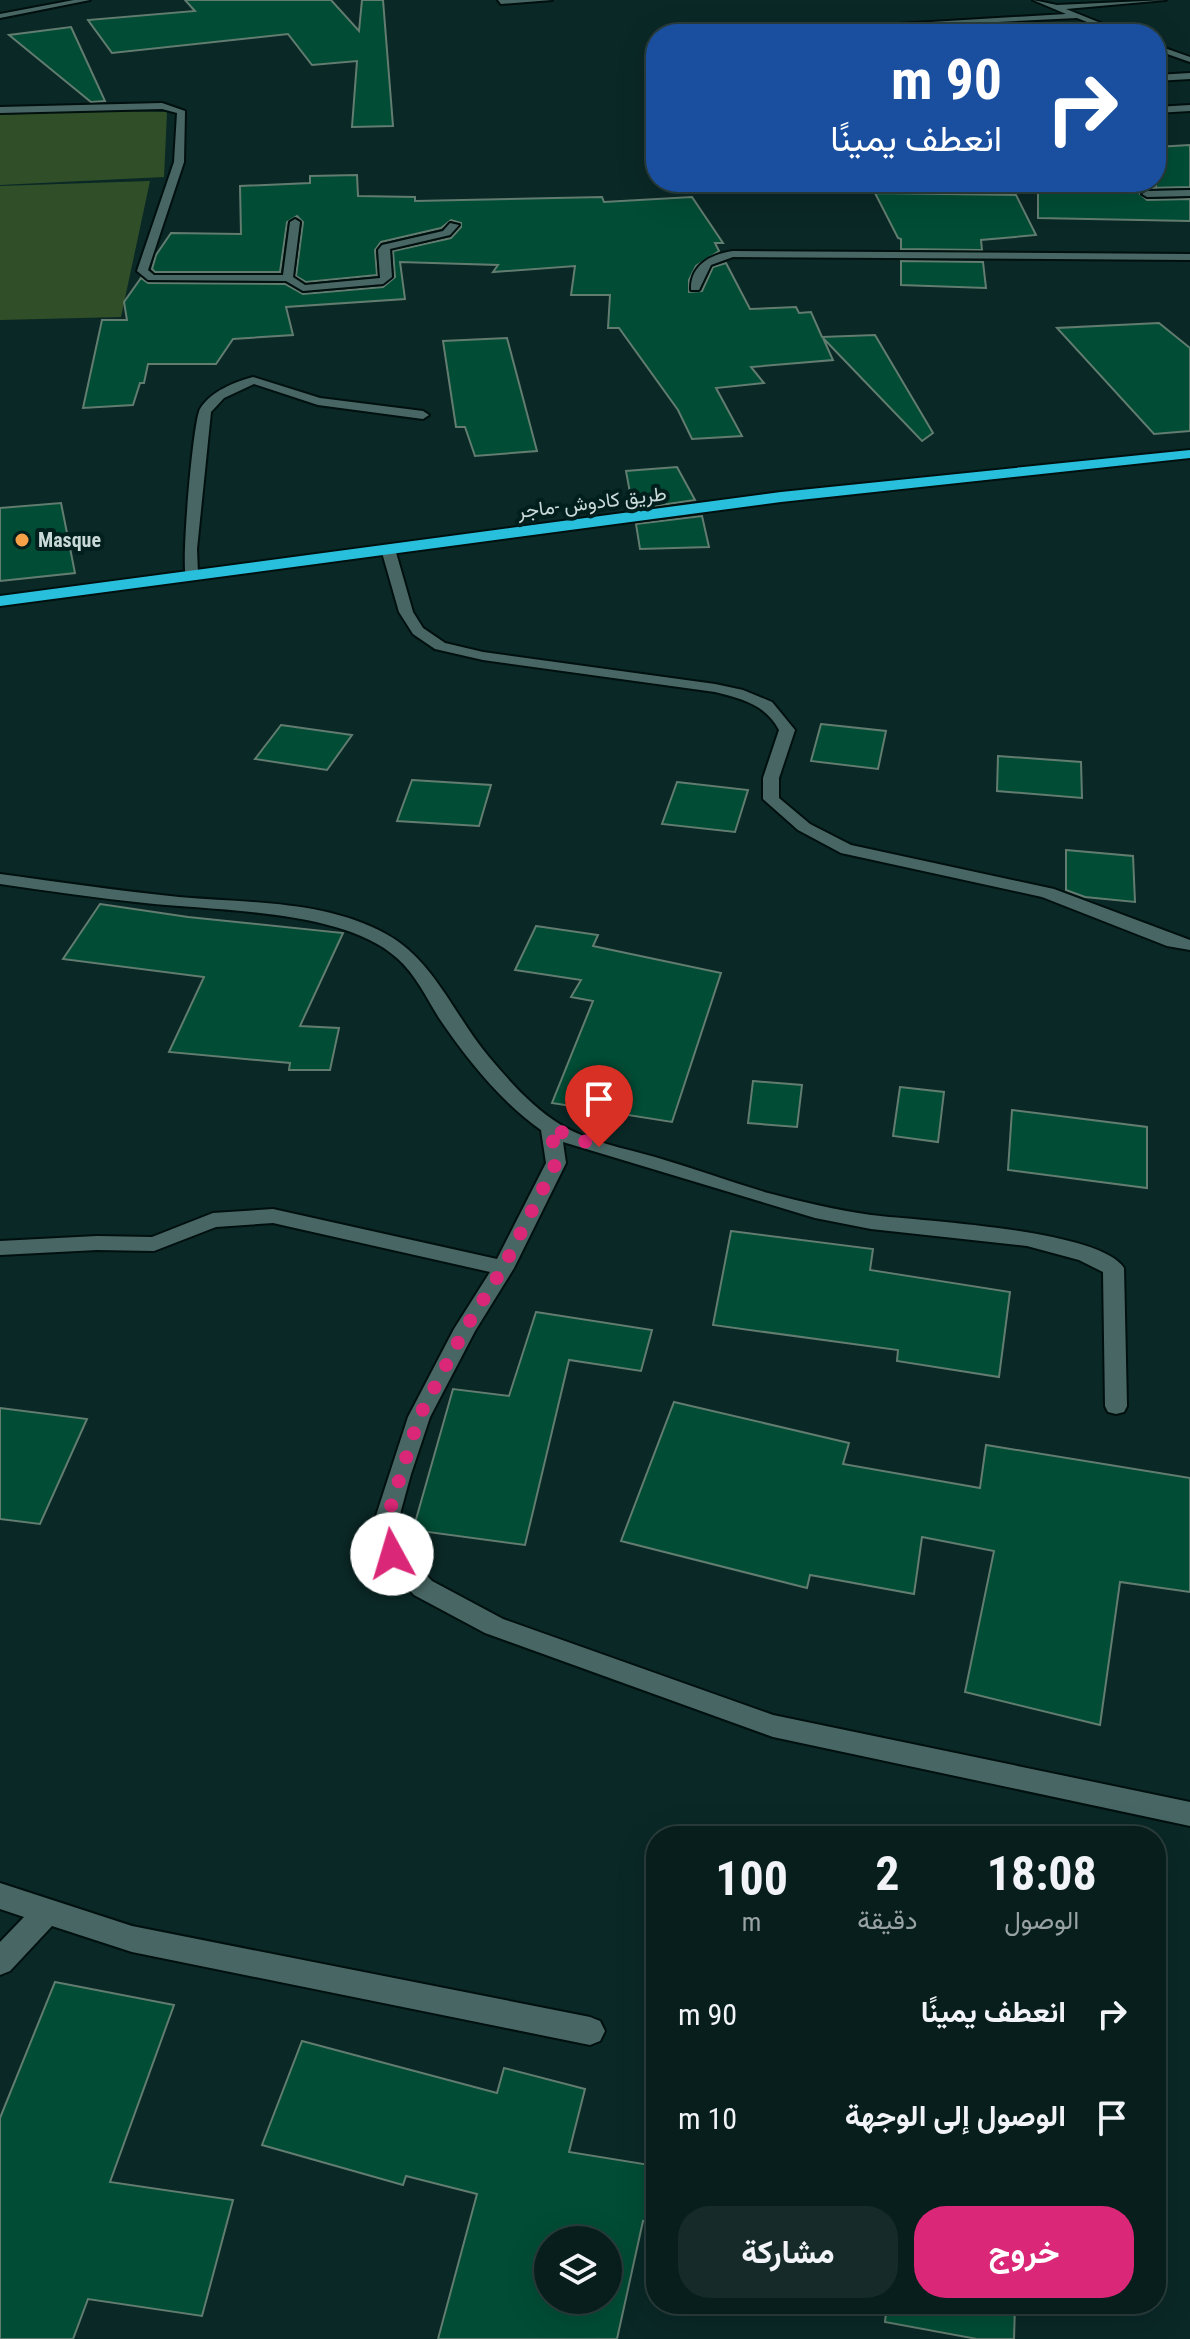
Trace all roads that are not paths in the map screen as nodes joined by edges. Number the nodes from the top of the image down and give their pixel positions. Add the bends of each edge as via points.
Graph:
1 (548, 0) edge
2 (1037, 0) edge
3 (1162, 0) edge
4 (87, 1) edge
5 (501, 2) edge
6 (1055, 8) junction
7 (0, 16) edge
8 (1076, 16) junction
9 (915, 24) edge
10 (1097, 24) edge
11 (1166, 51) edge
12 (1190, 60) edge
13 (1190, 76) edge
14 (1166, 77) edge
15 (1190, 108) edge
16 (1166, 109) edge
17 (0, 110) edge
18 (1190, 193) edge
19 (1147, 194) dead end
20 (295, 222) dead end
21 (454, 225) dead end
22 (1190, 257) edge
23 (288, 278) junction
24 (695, 288) dead end
25 (423, 415) dead end
26 (1190, 454) edge
27 (388, 549) junction
28 (191, 574) junction
29 (0, 601) edge
30 (0, 879) edge
31 (1190, 945) edge
32 (551, 1128) junction
33 (0, 1248) edge
34 (503, 1268) junction
35 (1116, 1406) dead end
36 (1190, 1814) edge
37 (0, 1896) edge
38 (48, 1911) junction
39 (0, 1962) edge
40 (590, 2031) dead end

1 - 5 street
2 - 6 street
3 - 6 street
4 - 7 street
6 - 8 street
8 - 9 street
8 - 10 street
11 - 12 street
13 - 14 street
15 - 16 street
17 - 23 street via 162,106 181,111 179,162 142,271 166,280
18 - 19 street
20 - 23 street
21 - 23 street via 446,233 386,247 383,281 303,288
22 - 24 street via 733,254 703,264
25 - 28 street via 318,401 253,380 220,395 205,411
26 - 27 highway, طريق كادوش -ماجر via 906,482
27 - 28 highway, طريق كادوش -ماجر
27 - 31 street via 406,612 418,631 440,646 715,688 753,697 779,712 787,730 771,778 771,799 804,827 847,849 1048,893
28 - 29 highway, طريق كادوش -ماجر
30 - 32 street via 321,916 370,933 399,950 480,1059
32 - 34 street via 556,1163
32 - 35 street via 788,1203 867,1221 1052,1243 1088,1253 1113,1268
33 - 34 street via 154,1244 213,1220 273,1216
34 - 36 street via 419,1417 385,1525 392,1554 423,1588 494,1626 773,1726
37 - 38 street
38 - 39 street
38 - 40 street via 132,1939

